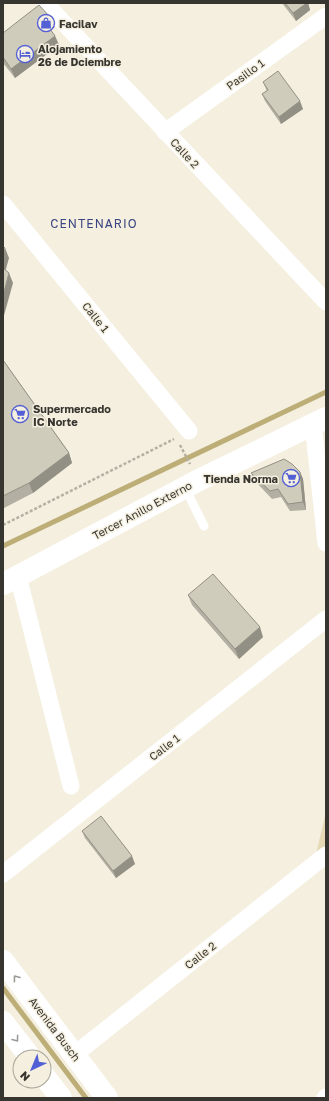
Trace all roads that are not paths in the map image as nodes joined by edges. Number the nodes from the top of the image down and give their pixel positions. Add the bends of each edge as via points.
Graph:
1 (45, 3) edge
2 (326, 16) edge
3 (165, 132) junction
4 (3, 204) edge
5 (326, 302) edge
6 (319, 421) edge
7 (184, 436) road end
8 (185, 488) junction
9 (204, 526) dead end
10 (326, 543) edge
11 (11, 580) edge
12 (326, 620) edge
13 (71, 786) dead end
14 (326, 855) edge
15 (3, 874) edge
16 (3, 961) edge
17 (3, 1022) edge
18 (24, 1049) edge
19 (74, 1055) junction
20 (52, 1086) edge
21 (98, 1096) edge
22 (61, 1098) edge

1 - 3 street, Calle 2
2 - 3 street, Pasillo 1
3 - 5 street, Calle 2
4 - 7 street, Calle 1
6 - 8 street, Tercer Anillo Externo
6 - 10 street
8 - 9 lane
8 - 11 street, Tercer Anillo Externo
11 - 13 street
12 - 15 street, Calle 1
14 - 19 street, Calle 2
19 -> 16 street, Avenida Busch
17 -> 18 street
19 - 21 street, Avenida Busch
20 - 22 street

